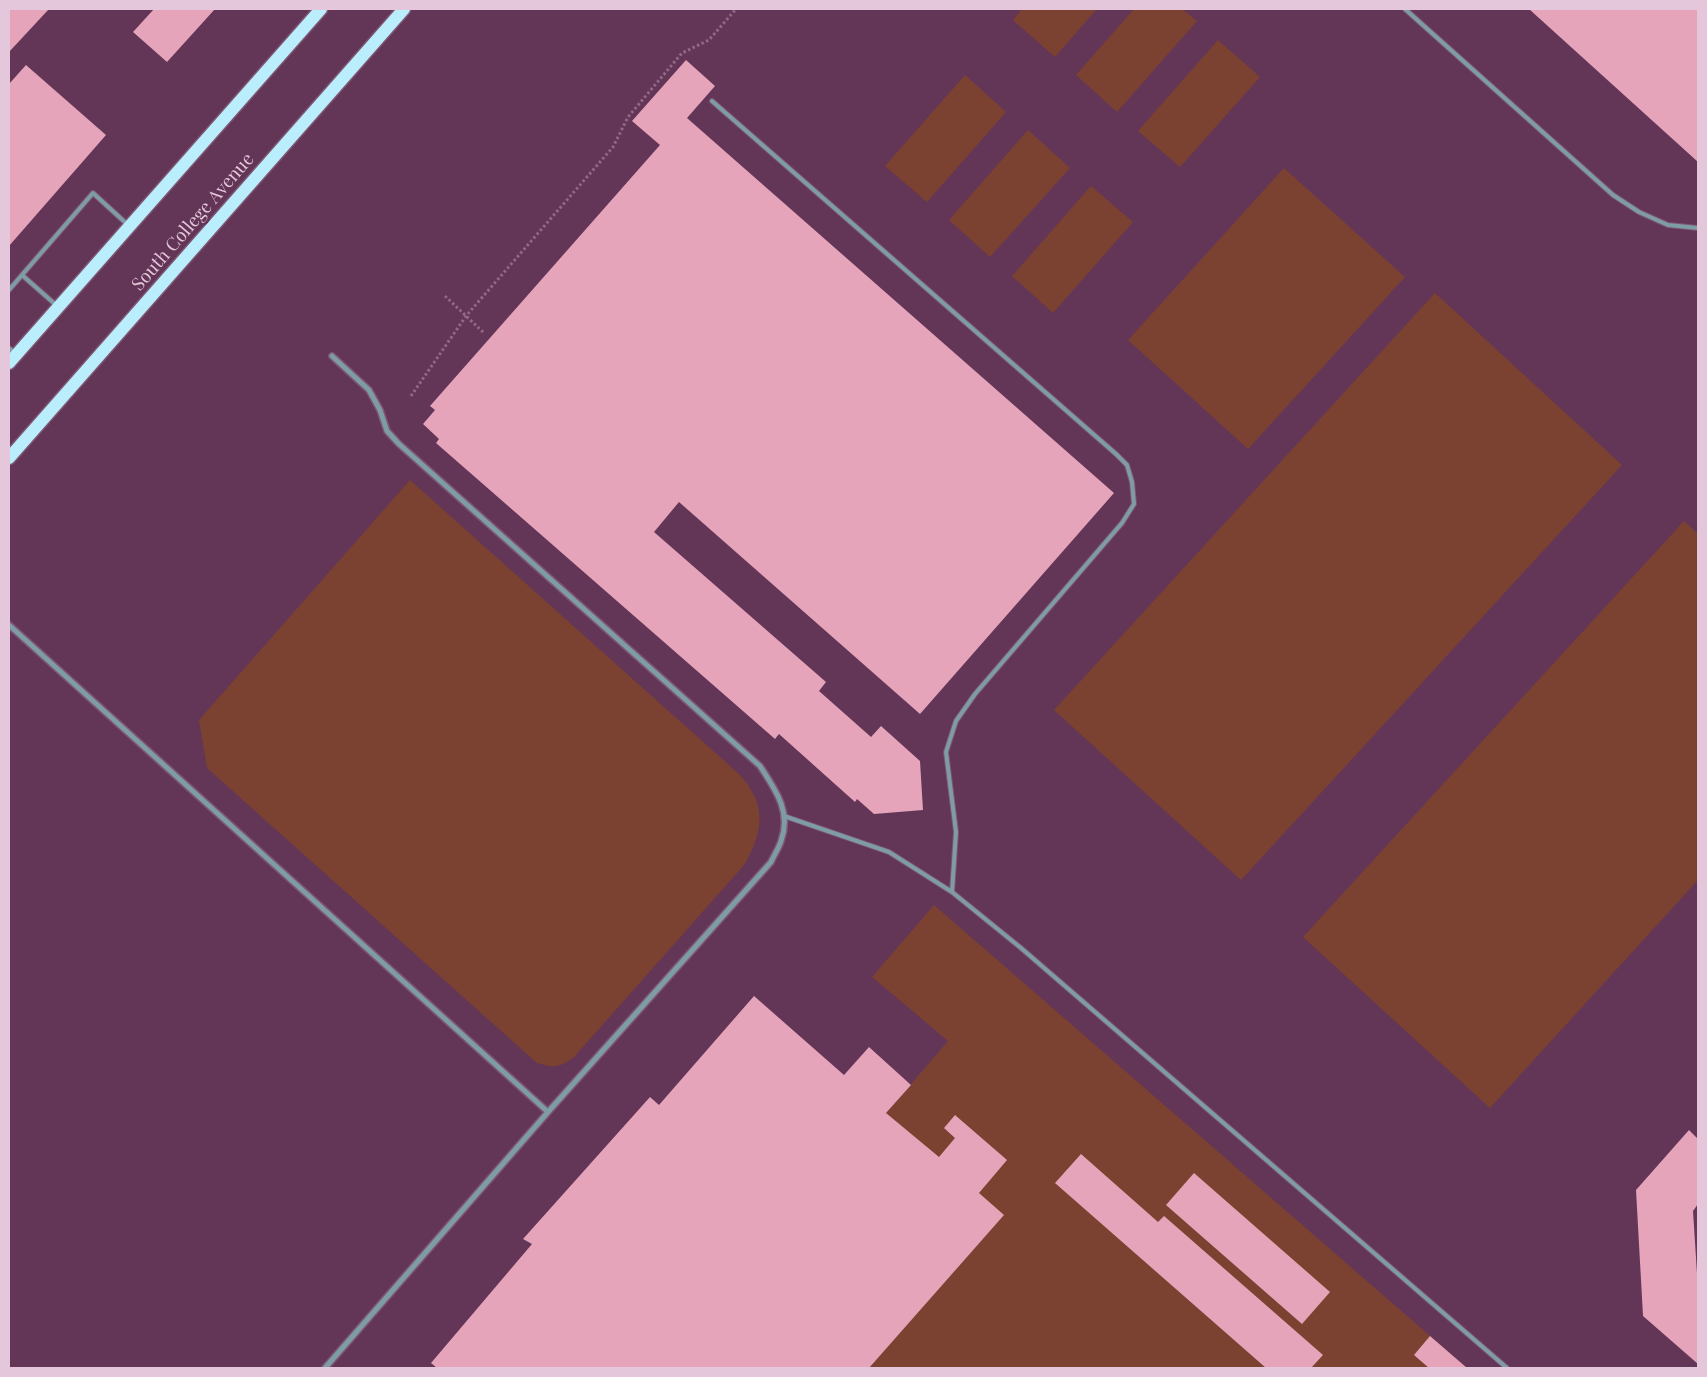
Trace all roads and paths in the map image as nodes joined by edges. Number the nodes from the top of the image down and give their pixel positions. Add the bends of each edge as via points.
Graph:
1 (321, 9) edge
2 (404, 9) edge
3 (736, 9) edge
4 (1405, 9) edge
5 (712, 101) dead end
6 (130, 226) junction
7 (1698, 228) edge
8 (22, 275) junction
9 (9, 290) edge
10 (445, 296) dead end
11 (58, 307) junction
12 (466, 316) junction
13 (484, 333) dead end
14 (11, 355) edge
15 (332, 356) dead end
16 (411, 396) dead end
17 (9, 458) edge
18 (9, 625) edge
19 (784, 816) junction
20 (952, 892) junction
21 (548, 1112) junction
22 (325, 1368) edge
23 (1507, 1368) edge

1 - 6 main road
2 - 17 main road, South College Avenue
3 - 12 path via 709,40 682,53 628,117 613,147
4 - 7 lane via 1613,195 1668,225
5 - 20 lane via 1127,465 1134,504 1122,523 975,694 956,721 946,752 956,832
6 - 8 lane via 93,193
6 - 11 main road
8 - 9 lane
8 - 11 lane
10 - 12 path
11 - 14 main road
12 - 13 path
12 - 16 path
15 - 19 street via 369,390 387,430 399,444 760,766 779,794
18 - 21 street
19 - 20 lane via 889,852
19 - 21 street via 782,840 771,862
20 - 23 lane
21 - 22 street

